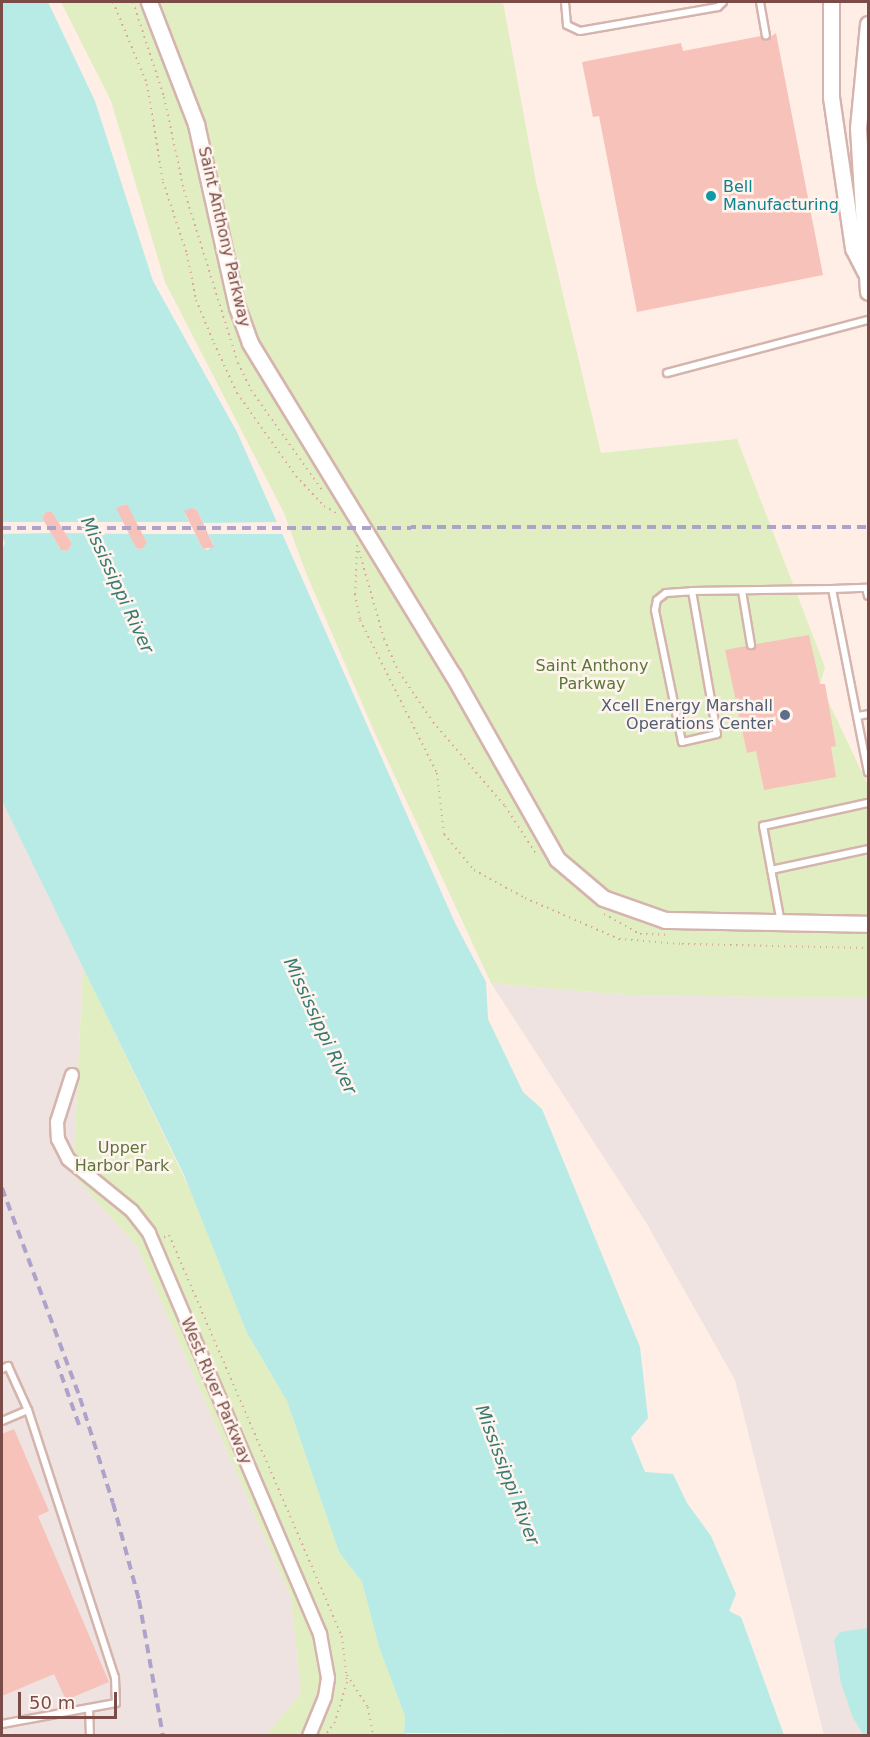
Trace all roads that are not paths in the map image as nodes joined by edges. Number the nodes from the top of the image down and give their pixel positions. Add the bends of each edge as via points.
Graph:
1 (149, 2) edge
2 (565, 2) edge
3 (723, 2) edge
4 (760, 2) edge
5 (831, 2) edge
6 (868, 24) edge
7 (766, 35) dead end
8 (860, 219) edge
9 (868, 292) edge
10 (868, 320) edge
11 (667, 372) dead end
12 (832, 589) junction
13 (692, 591) junction
14 (742, 591) junction
15 (868, 596) edge
16 (751, 645) dead end
17 (868, 714) edge
18 (858, 716) junction
19 (868, 772) edge
20 (868, 803) edge
21 (868, 849) edge
22 (771, 870) junction
23 (782, 924) junction
24 (868, 924) edge
25 (72, 1075) dead end
26 (2, 1369) edge
27 (28, 1410) junction
28 (2, 1421) edge
29 (89, 1708) junction
30 (2, 1725) edge
31 (90, 1736) edge
32 (309, 1736) edge

1 - 23 street, Saint Anthony Parkway via 196,124 237,307 250,343 453,675 557,859 603,897 634,911 687,923
2 - 3 lane via 567,25 580,31 718,7
4 - 7 lane
5 - 8 street via 831,97
6 - 8 street via 858,128
8 - 9 street
10 - 11 lane
12 - 14 lane
12 - 15 lane via 866,588
12 - 18 lane
13 - 13 lane via 666,593 657,600 655,610 682,742 717,734
13 - 14 lane
14 - 16 lane
17 - 18 lane
18 - 19 lane
20 - 22 lane via 763,826
21 - 22 lane
22 - 23 lane
23 - 24 street, Saint Anthony Parkway
25 - 32 street, West River Parkway via 59,1113 58,1139 68,1160 132,1211 148,1233 320,1634 328,1678 325,1697
26 - 27 lane via 8,1366
27 - 28 lane
27 - 29 lane via 115,1677 116,1703
29 - 30 lane
29 - 31 lane

